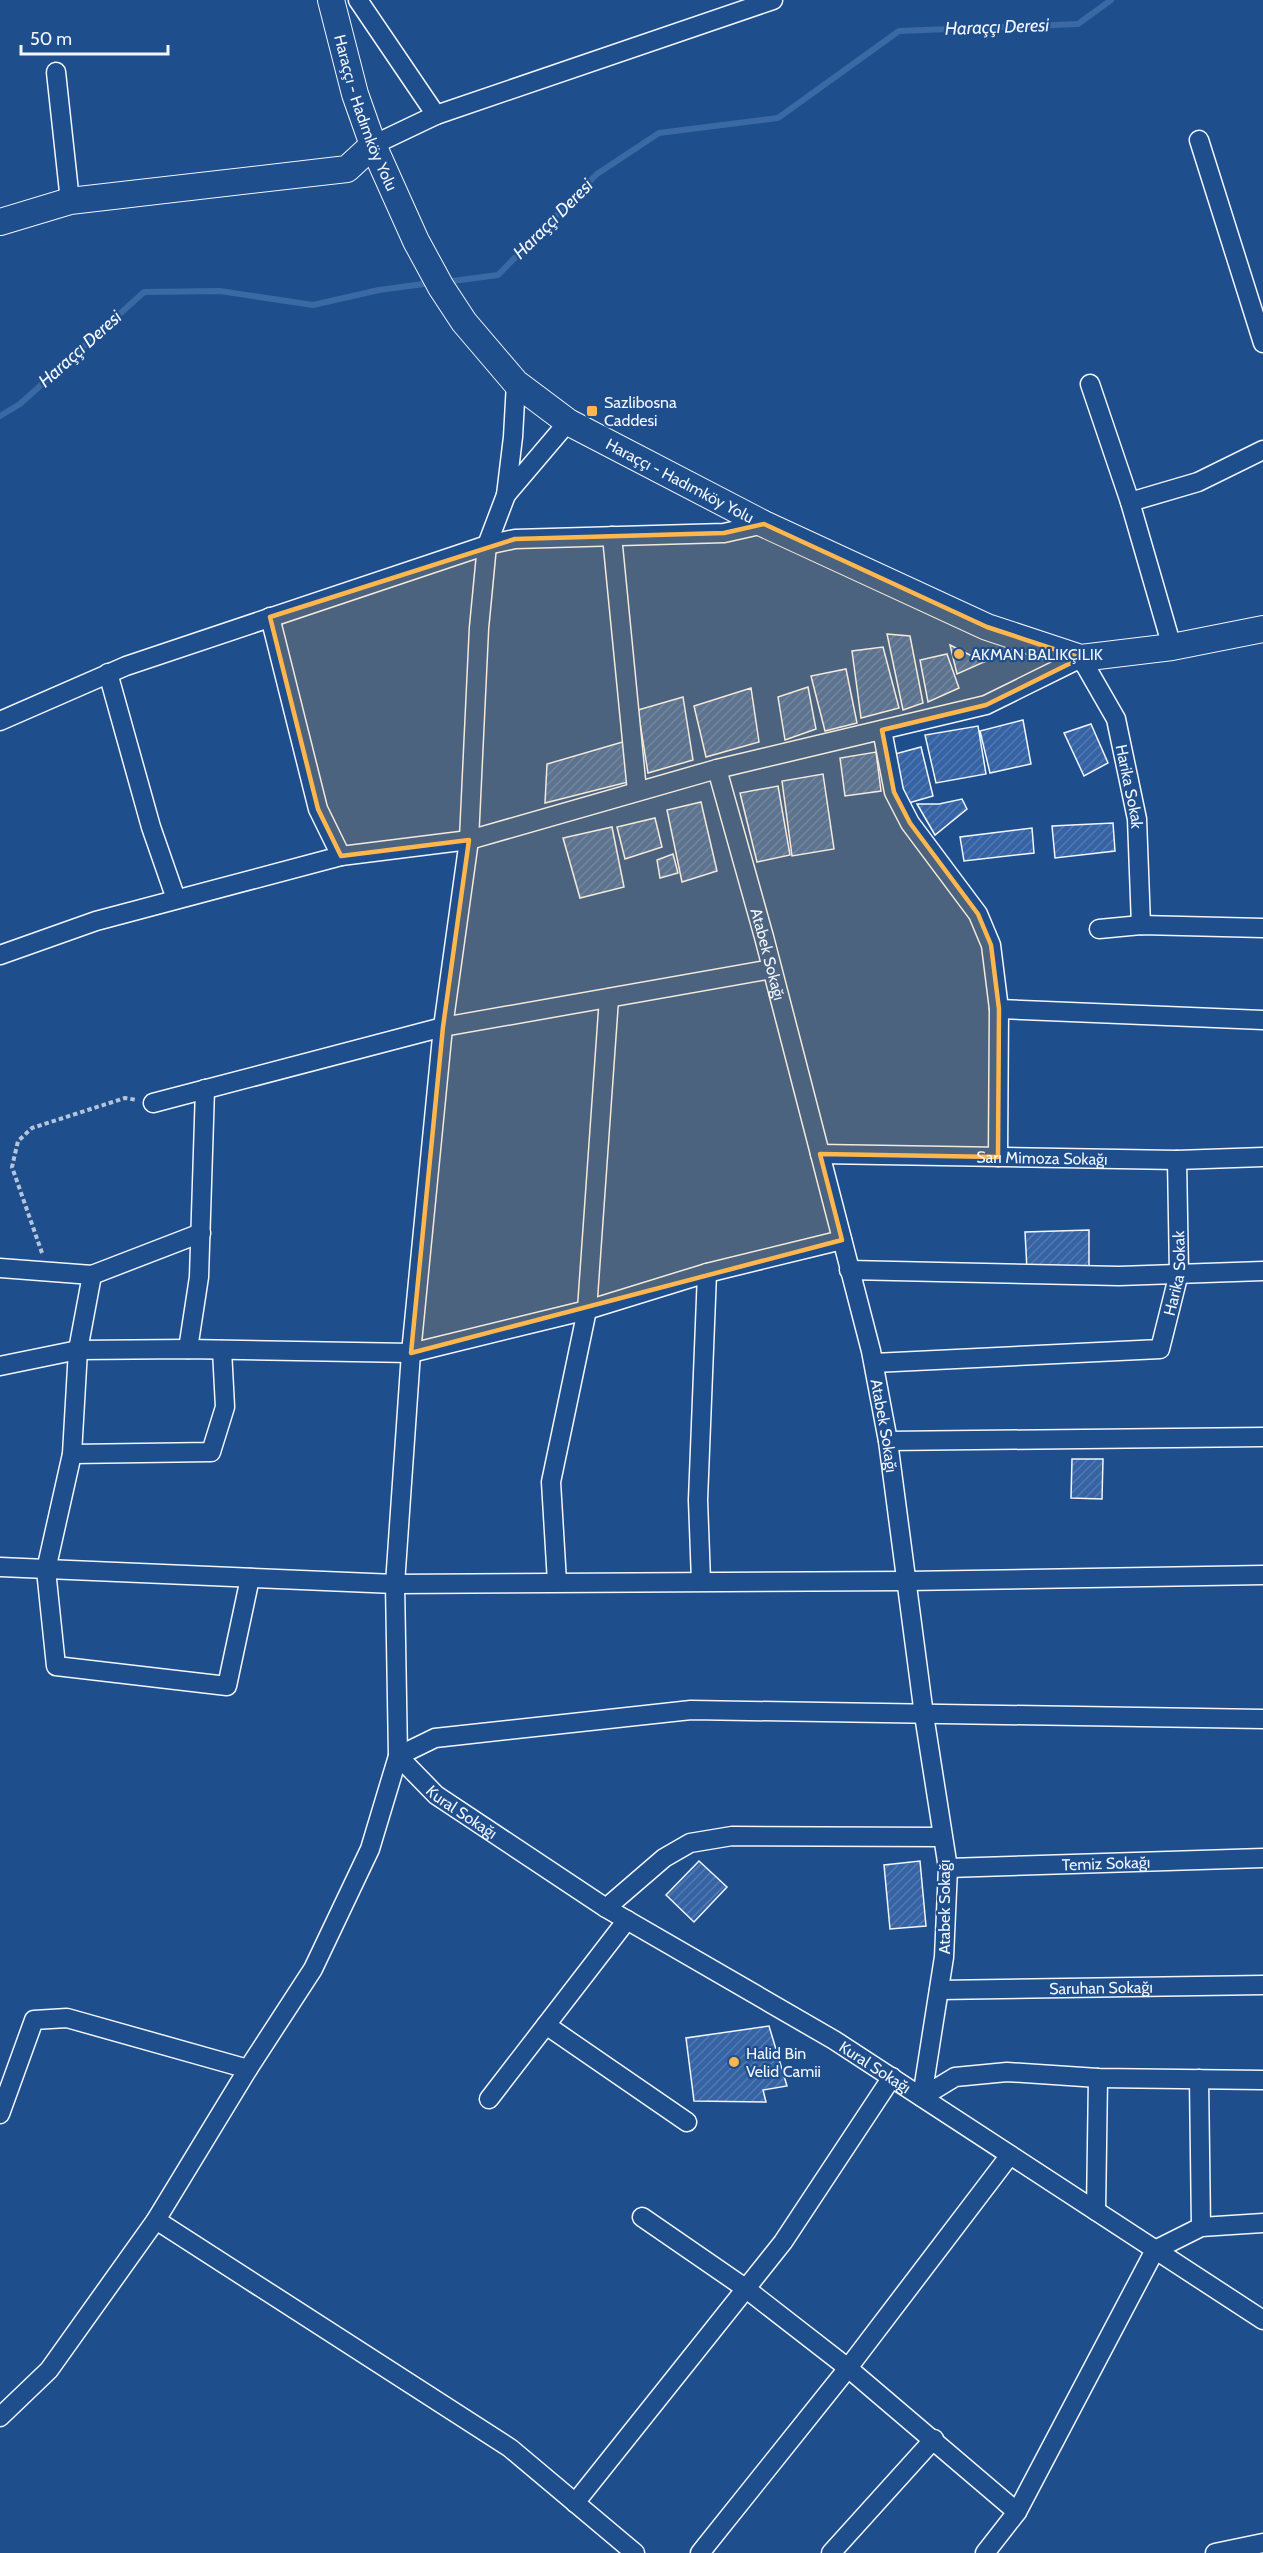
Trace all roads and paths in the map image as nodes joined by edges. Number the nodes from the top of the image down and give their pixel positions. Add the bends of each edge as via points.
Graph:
1 (331, 0) edge
2 (358, 0) edge
3 (773, 0) edge
4 (56, 72) dead end
5 (436, 116) junction
6 (1199, 140) dead end
7 (373, 145) junction
8 (70, 201) junction
9 (0, 222) edge
10 (1263, 343) edge
11 (516, 383) junction
12 (1090, 384) dead end
13 (568, 423) junction
14 (1263, 450) edge
15 (506, 495) junction
16 (1130, 502) junction
17 (764, 524) junction
18 (612, 536) junction
19 (487, 545) junction
20 (270, 617) junction
21 (1263, 629) edge
22 (1172, 647) junction
23 (1081, 658) junction
24 (108, 674) junction
25 (0, 722) edge
26 (882, 730) junction
27 (717, 770) junction
28 (637, 791) junction
29 (470, 840) junction
30 (342, 856) junction
31 (176, 899) junction
32 (1141, 925) junction
33 (1263, 928) edge
34 (1099, 929) dead end
35 (0, 955) edge
36 (772, 969) junction
37 (609, 998) junction
38 (999, 1009) junction
39 (1263, 1020) edge
40 (443, 1027) junction
41 (205, 1089) junction
42 (153, 1103) joint
43 (820, 1154) junction
44 (998, 1157) junction
45 (1263, 1157) edge
46 (1177, 1160) junction
47 (201, 1233) junction
48 (842, 1240) junction
49 (0, 1268) edge
50 (849, 1270) junction
51 (49, 1271) junction
52 (1263, 1271) edge
53 (707, 1273) junction
54 (1179, 1273) junction
55 (92, 1275) junction
56 (587, 1310) junction
57 (188, 1349) junction
58 (78, 1350) junction
59 (222, 1350) junction
60 (411, 1353) junction
61 (874, 1363) junction
62 (0, 1366) edge
63 (1263, 1437) edge
64 (888, 1441) junction
65 (72, 1454) junction
66 (0, 1567) edge
67 (46, 1570) junction
68 (1263, 1575) edge
69 (250, 1578) junction
70 (701, 1581) junction
71 (907, 1581) junction
72 (557, 1582) junction
73 (395, 1584) junction
74 (924, 1715) junction
75 (1263, 1719) edge
76 (398, 1756) junction
77 (942, 1837) junction
78 (1263, 1858) edge
79 (948, 1868) junction
80 (606, 1908) junction
81 (627, 1920) junction
82 (1263, 1985) edge
83 (939, 1990) junction
84 (546, 2025) junction
85 (248, 2069) junction
86 (892, 2077) junction
87 (1098, 2078) junction
88 (1199, 2079) junction
89 (1263, 2080) edge
90 (922, 2097) junction
91 (489, 2099) dead end
92 (0, 2114) edge
93 (687, 2122) dead end
94 (1010, 2155) junction
95 (1096, 2211) junction
96 (642, 2217) dead end
97 (156, 2220) junction
98 (1263, 2223) edge
99 (1201, 2227) junction
100 (1155, 2250) junction
101 (745, 2288) junction
102 (1263, 2320) edge
103 (848, 2368) junction
104 (0, 2417) edge
105 (934, 2439) junction
106 (576, 2503) junction
107 (1017, 2512) junction
108 (1263, 2543) edge
109 (636, 2553) edge
110 (700, 2553) edge
111 (831, 2553) edge
112 (985, 2553) edge
113 (1215, 2553) edge

1 - 7 main road, Haraççı - Hadımköy Yolu via 355,94
2 - 5 street
3 - 5 street
4 - 8 street
5 - 7 street
6 - 10 street
7 - 8 main road via 347,169
7 - 11 main road, Haraççı - Hadımköy Yolu via 441,287 464,322
8 - 9 main road
11 - 13 main road, Haraççı - Hadımköy Yolu
11 - 15 street
12 - 16 street
13 - 15 street
13 - 17 main road, Haraççı - Hadımköy Yolu
14 - 16 street via 1198,482
15 - 19 street
16 - 22 street
17 - 18 street via 724,533
17 - 23 main road, Haraççı - Hadımköy Yolu via 987,627
18 - 19 street via 516,539
18 - 28 street
19 - 20 street
19 - 29 street via 479,628
20 - 24 street
20 - 30 street via 318,809
21 - 22 main road, Haraççı - Hadımköy Yolu
22 - 23 main road, Haraççı - Hadımköy Yolu
23 - 26 street via 986,705
23 - 32 street, Harika Sokak via 1116,719 1137,819
24 - 25 street
24 - 31 street via 151,827
26 - 27 street
26 - 38 street via 894,792 910,823 978,914 991,945
27 - 28 street
27 - 36 street, Atabek Sokağı
28 - 29 street
29 - 30 street
29 - 40 street
30 - 31 street
31 - 35 street via 96,921
32 - 33 street
32 - 34 street
36 - 37 street
36 - 43 street, Atabek Sokağı
37 - 40 street
37 - 56 street
38 - 39 street
38 - 44 street
40 - 41 street
40 - 60 street
41 - 42 street
41 - 47 street
42 - 51 path via 125,1098 32,1128 18,1141 12,1167
43 - 44 street, Sarı Mimoza Sokağı
43 - 48 street, Atabek Sokağı
44 - 46 street, Sarı Mimoza Sokağı
45 - 46 street, Sarı Mimoza Sokağı
46 - 54 street, Harika Sokak
47 - 55 street
47 - 57 street
48 - 50 street, Atabek Sokağı
48 - 53 street
49 - 51 street
50 - 54 street via 1119,1276
50 - 61 street, Atabek Sokağı
51 - 55 street
52 - 54 street
53 - 56 street
53 - 70 street via 698,1500
54 - 61 street, Harika Sokak via 1160,1349
55 - 58 street
56 - 60 street
56 - 72 street via 551,1482
57 - 58 street
57 - 59 street
58 - 62 street
58 - 65 street
59 - 60 street
59 - 65 street via 225,1407 212,1452
60 - 73 street
61 - 64 street, Atabek Sokağı
63 - 64 street
64 - 71 street, Atabek Sokağı
65 - 67 street
66 - 67 street
67 - 69 street
67 - 69 street via 56,1666 227,1686
68 - 71 street
69 - 73 street
70 - 71 street
70 - 72 street
71 - 74 street, Atabek Sokağı
72 - 73 street
73 - 76 street
74 - 75 street
74 - 76 street via 692,1710 435,1738
74 - 77 street, Atabek Sokağı
76 - 80 street, Kural Sokağı via 436,1795
76 - 85 street via 370,1849 313,1969
77 - 79 street, Atabek Sokağı
77 - 80 street via 732,1836 690,1844 664,1858
78 - 79 street, Temiz Sokağı
79 - 83 street, Atabek Sokağı via 945,1958
80 - 81 street, Kural Sokağı
81 - 84 street
81 - 86 street, Kural Sokağı
82 - 83 street, Saruhan Sokağı
83 - 90 street, Atabek Sokağı
84 - 91 street
84 - 93 street
85 - 92 street via 67,2018 34,2020
85 - 97 street
86 - 90 street, Kural Sokağı
86 - 101 street via 783,2242
87 - 88 street
87 - 90 street via 1007,2072 955,2078
87 - 95 street
88 - 89 street
88 - 99 street
90 - 94 street, Kural Sokağı
94 - 95 street, Kural Sokağı
94 - 103 street
95 - 100 street, Kural Sokağı
96 - 101 street
97 - 104 street via 49,2370
97 - 106 street via 510,2448
98 - 99 street
99 - 100 street
100 - 102 street, Kural Sokağı
100 - 107 street
101 - 103 street
101 - 106 street
103 - 105 street
103 - 110 street
105 - 107 street
105 - 111 street
106 - 109 street
107 - 112 street
108 - 113 street

